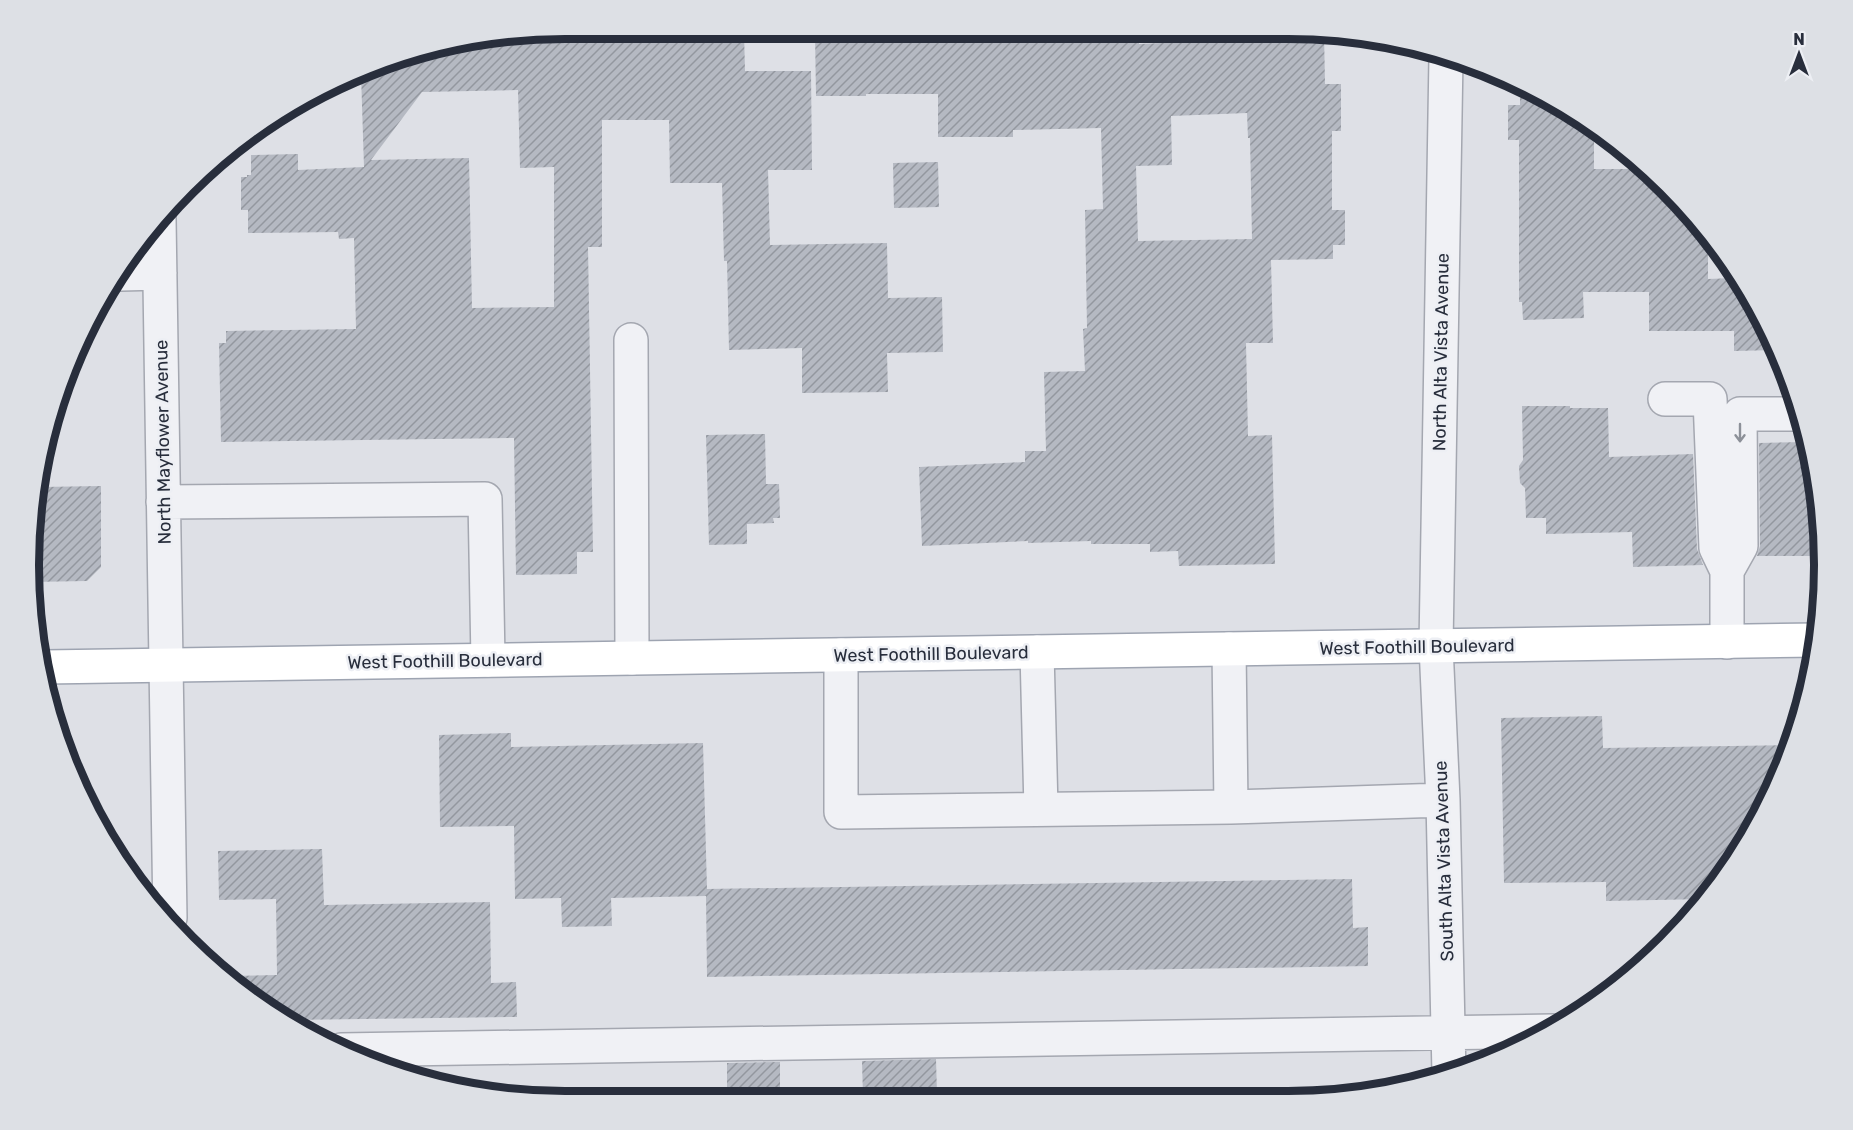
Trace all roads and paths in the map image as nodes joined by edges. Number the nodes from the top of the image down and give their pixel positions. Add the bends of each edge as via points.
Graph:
1 (1446, 64) edge
2 (159, 231) edge
3 (160, 273) junction
4 (127, 274) edge
5 (631, 340) dead end
6 (1665, 399) dead end
7 (1791, 414) edge
8 (164, 502) junction
9 (1727, 571) junction
10 (1808, 640) edge
11 (1727, 642) junction
12 (1436, 646) junction
13 (1229, 649) junction
14 (1037, 652) junction
15 (841, 655) junction
16 (632, 658) junction
17 (488, 660) junction
18 (166, 665) junction
19 (49, 667) edge
20 (1443, 800) junction
21 (1231, 807) junction
22 (1041, 809) junction
23 (170, 912) edge
24 (1532, 1031) edge
25 (1449, 1032) junction
26 (361, 1050) edge
27 (1449, 1065) edge

1 - 12 street, North Alta Vista Avenue
2 - 3 street, North Mayflower Avenue
3 - 4 street
3 - 8 street, North Mayflower Avenue
5 - 16 street
6 - 9 street via 1710,399 1716,548
7 -> 9 street via 1740,414 1741,546
8 - 17 street via 485,500
8 - 18 street, North Mayflower Avenue
9 - 11 street
10 - 11 main road, West Foothill Boulevard
11 - 12 main road, West Foothill Boulevard
12 - 13 main road, West Foothill Boulevard
12 - 20 street, South Alta Vista Avenue
13 - 14 main road, West Foothill Boulevard
13 - 21 street
14 - 15 main road, West Foothill Boulevard
14 - 22 street
15 - 16 main road, West Foothill Boulevard
15 - 22 street via 841,812
16 - 17 main road, West Foothill Boulevard
17 - 18 main road, West Foothill Boulevard
18 - 19 main road, West Foothill Boulevard
18 - 23 street, North Mayflower Avenue
20 - 21 street
20 - 25 street, South Alta Vista Avenue
21 - 22 street
24 - 25 street
25 - 26 street
25 - 27 street, South Alta Vista Avenue

